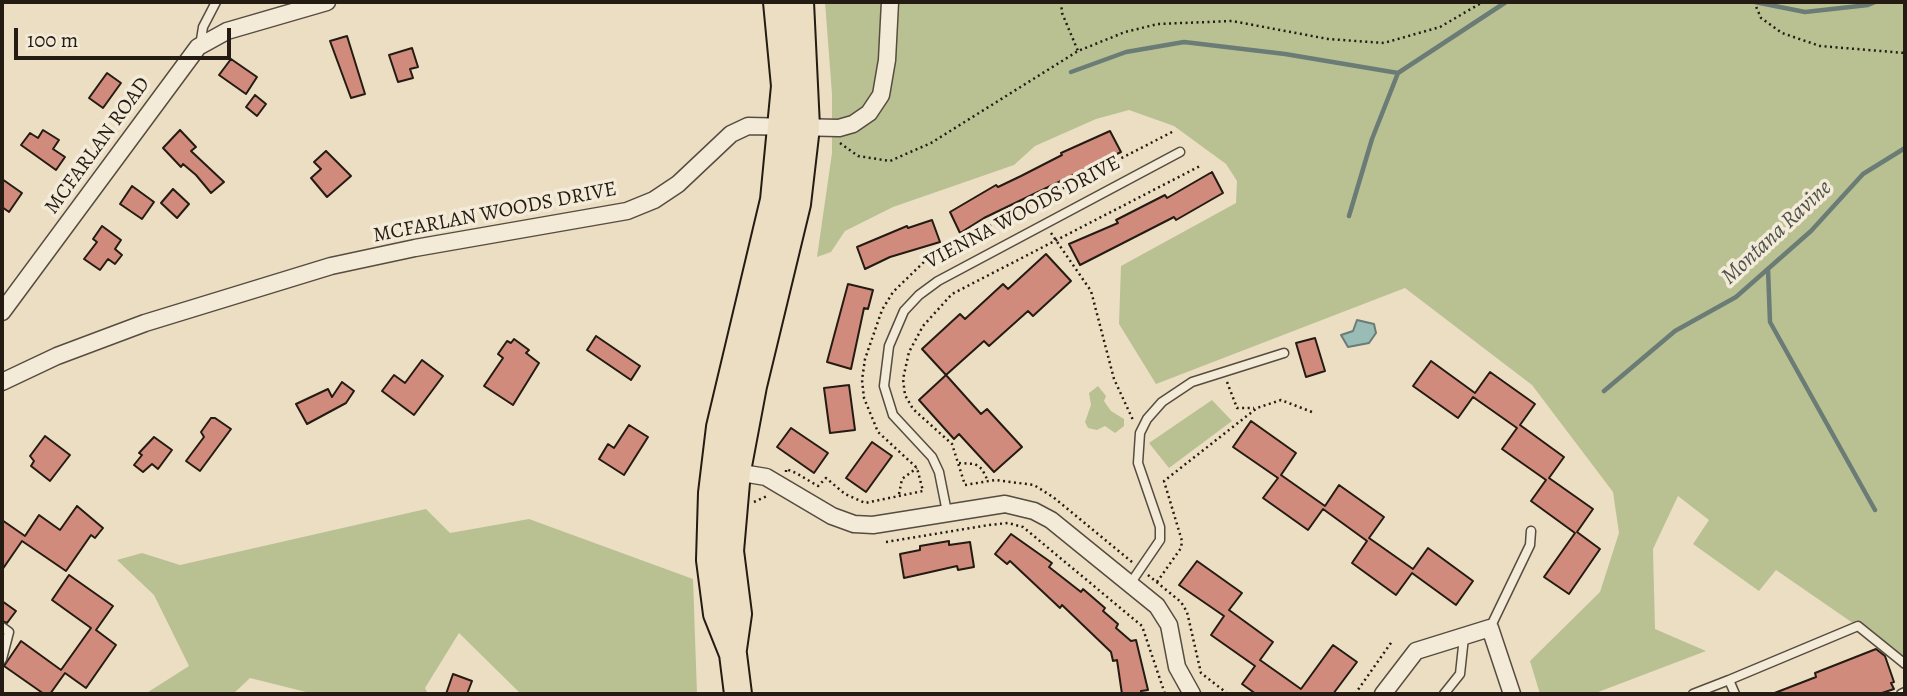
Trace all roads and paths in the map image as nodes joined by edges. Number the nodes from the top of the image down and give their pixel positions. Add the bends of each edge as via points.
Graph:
1 (216, 2) edge
2 (327, 2) edge
3 (777, 2) edge
4 (800, 2) edge
5 (890, 2) edge
6 (1061, 2) edge
7 (1483, 2) edge
8 (1754, 2) edge
9 (200, 46) junction
10 (1078, 51) junction
11 (1905, 52) edge
12 (795, 126) junction
13 (1174, 131) dead end
14 (840, 143) dead end
15 (1180, 152) dead end
16 (1200, 166) dead end
17 (1045, 225) junction
18 (1056, 239) junction
19 (2, 312) edge
20 (1284, 353) dead end
21 (1224, 370) junction
22 (2, 382) edge
23 (1257, 408) junction
24 (1312, 412) dead end
25 (1140, 432) junction
26 (959, 463) junction
27 (918, 468) junction
28 (725, 470) junction
29 (988, 481) junction
30 (783, 486) junction
31 (899, 496) junction
32 (749, 506) dead end
33 (947, 512) junction
34 (1531, 531) dead end
35 (887, 542) dead end
36 (1141, 569) junction
37 (1157, 582) junction
38 (1130, 584) junction
39 (2, 626) edge
40 (1490, 628) junction
41 (1464, 636) junction
42 (1393, 640) dead end
43 (2, 659) edge
44 (1905, 664) edge
45 (1729, 680) junction
46 (738, 694) edge
47 (1165, 694) edge
48 (1192, 694) edge
49 (1228, 694) edge
50 (1355, 694) edge
51 (1383, 694) edge
52 (1444, 694) edge
53 (1512, 694) edge
54 (1693, 694) edge
55 (1735, 694) edge

1 - 9 lane via 203,27
2 - 9 street, MCFARLAN ROAD via 227,31
3 - 12 main road via 785,86
4 - 12 main road
5 - 12 street, MCFARLAN WOODS DRIVE via 881,95 869,113 839,128
6 - 10 path
7 - 10 path via 1440,27 1384,43 1328,39 1231,22 1189,21 1125,32
8 - 11 path via 1761,18 1782,33 1820,46
9 - 19 street, MCFARLAN ROAD
10 - 14 path via 931,143 890,161 858,156
12 - 22 street, MCFARLAN WOODS DRIVE via 748,126 731,134 678,184 627,211 331,267 145,323
12 - 28 main road via 797,205 752,386
13 - 27 path via 928,258 893,292 865,359 864,398 878,432
15 - 17 lane, VIENNA WOODS DRIVE
16 - 18 path
17 - 18 path
17 - 33 lane, VIENNA WOODS DRIVE via 938,281 911,303 894,331 884,386 888,402 932,457
18 - 25 path via 1091,290 1114,379
18 - 26 path via 951,294 923,326 909,352 905,395 913,409 952,444
20 - 21 lane
21 - 23 path via 1233,405
21 - 25 lane via 1175,391 1152,412
23 - 24 path via 1281,400
23 - 37 path via 1164,481 1182,541
25 - 36 lane via 1138,463 1160,527 1160,540
26 - 29 path via 975,464
26 - 29 path via 965,485
27 - 31 path via 902,479
27 - 31 path via 923,491
28 - 30 street via 766,477
28 - 46 main road via 738,614 733,654
29 - 36 path via 1034,485
30 - 31 path via 786,469 818,486 826,478 865,503
30 - 32 path via 774,496 759,498
30 - 33 street via 854,524
33 - 38 street via 1005,504 1034,511
34 - 40 lane via 1530,545
35 - 47 path via 1007,523 1023,527 1142,626
36 - 37 path
36 - 38 lane
37 - 49 path via 1187,612 1201,673
38 - 48 street via 1164,616 1181,678
39 - 43 lane via 9,632
40 - 41 street
40 - 53 street
41 - 51 street via 1416,651
41 - 52 lane via 1460,674
42 - 50 path
44 - 45 lane via 1858,626
45 - 54 lane
45 - 55 lane

